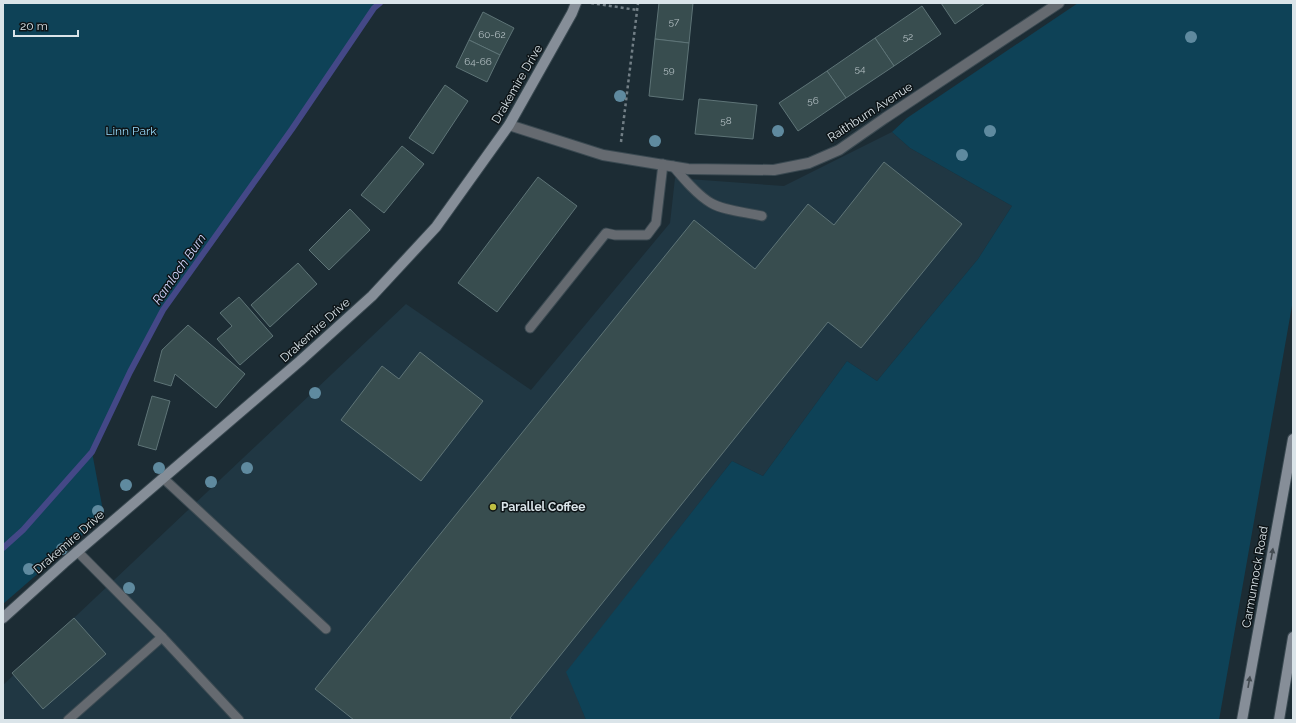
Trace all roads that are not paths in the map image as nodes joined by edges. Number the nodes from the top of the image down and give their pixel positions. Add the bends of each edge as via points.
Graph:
1 (576, 3) edge
2 (1059, 3) edge
3 (509, 125) junction
4 (668, 165) junction
5 (762, 216) dead end
6 (530, 328) dead end
7 (1293, 440) edge
8 (163, 478) junction
9 (78, 551) junction
10 (3, 618) edge
11 (326, 629) dead end
12 (162, 637) junction
13 (1293, 637) edge
14 (68, 720) edge
15 (239, 720) edge
16 (1242, 720) edge
17 (1279, 720) edge

1 - 3 street, Drakemire Drive
2 - 4 street, Raithburn Avenue via 839,150 809,163 774,170 688,169
3 - 4 street, Raithburn Avenue via 603,155
3 - 8 street, Drakemire Drive via 436,227 372,296
4 - 5 lane via 711,203
4 - 6 lane via 656,223 647,235 606,233
16 -> 7 street, Carmunnock Road
8 - 9 street, Drakemire Drive
8 - 11 lane
9 - 10 street, Drakemire Drive
9 - 12 lane
12 - 14 lane
12 - 15 lane
13 - 17 street

